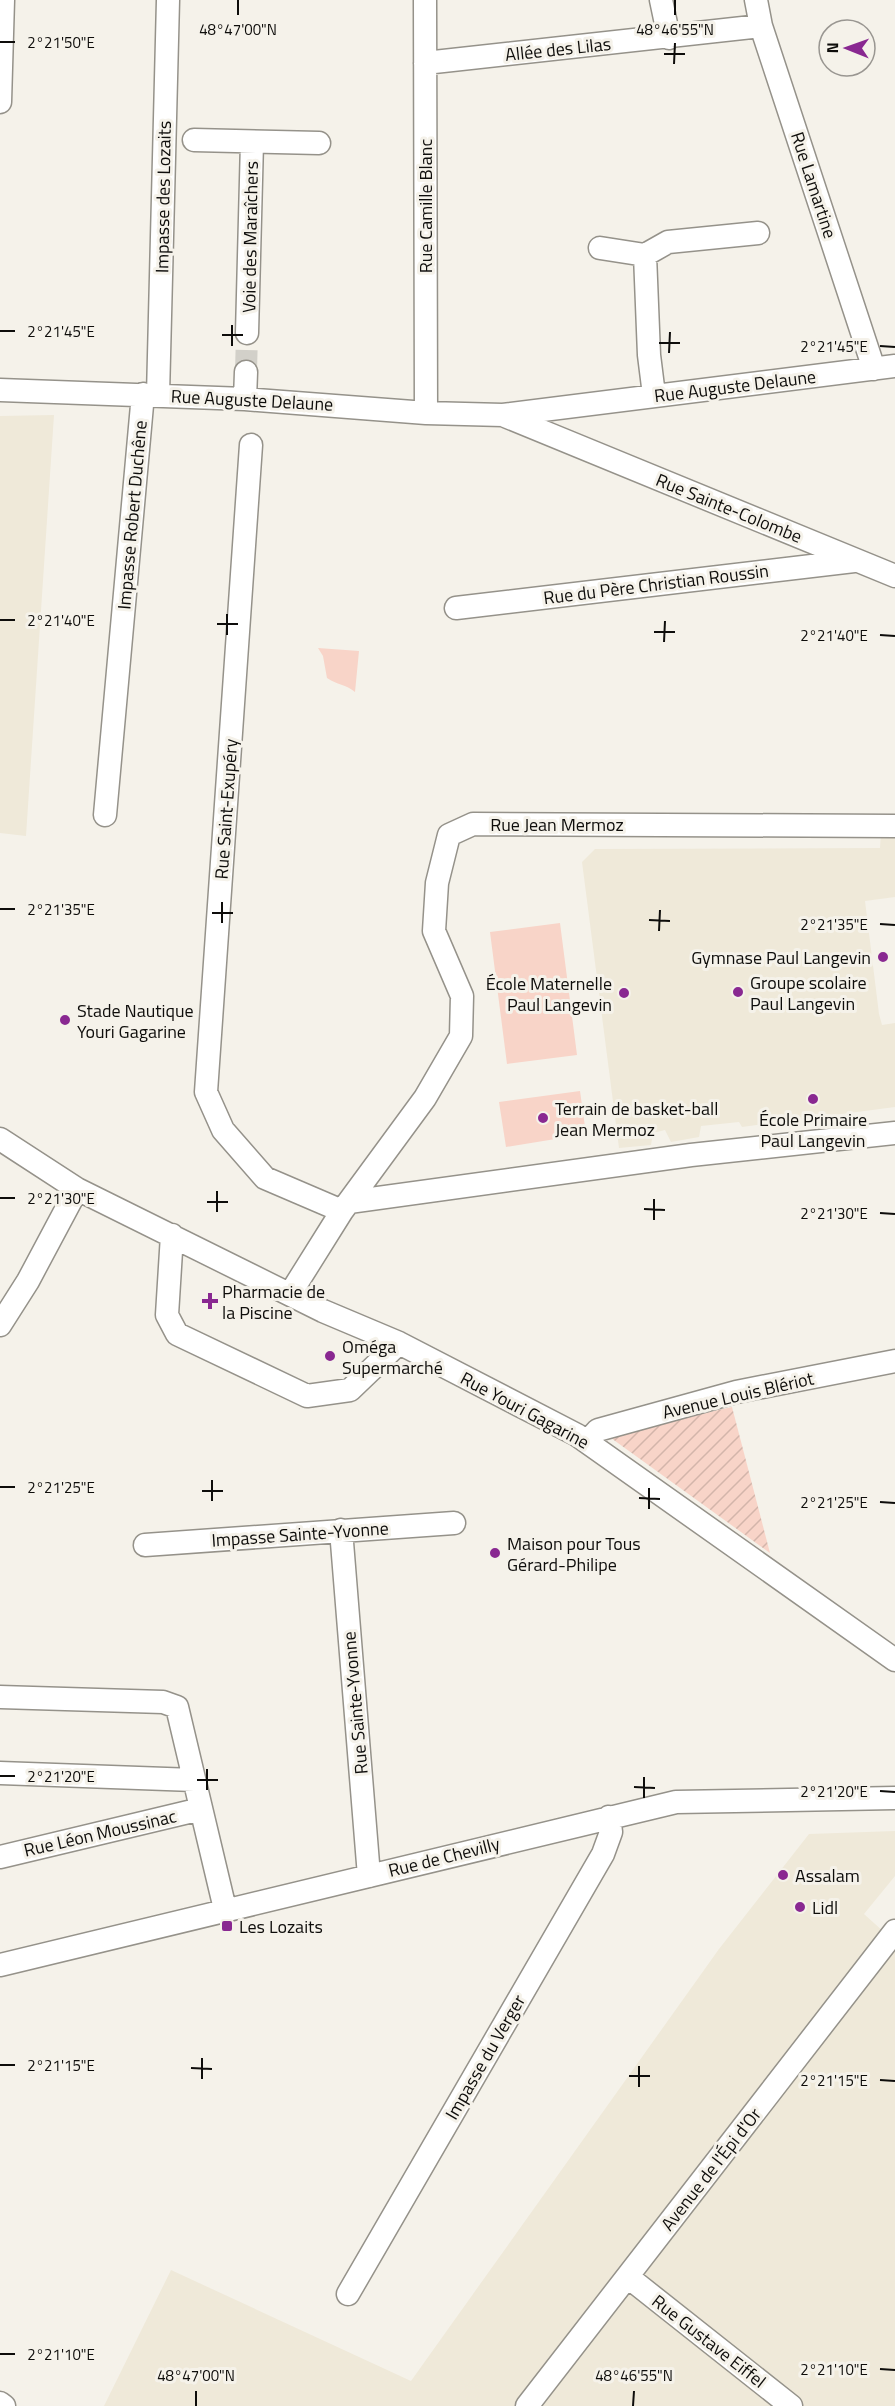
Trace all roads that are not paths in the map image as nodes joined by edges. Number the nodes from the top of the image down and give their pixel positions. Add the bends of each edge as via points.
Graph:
1 (3, 0) edge
2 (168, 0) edge
3 (425, 0) edge
4 (661, 0) edge
5 (756, 0) edge
6 (761, 26) junction
7 (669, 38) junction
8 (425, 63) junction
9 (0, 102) edge
10 (194, 140) dead end
11 (252, 142) junction
12 (318, 143) dead end
13 (758, 233) dead end
14 (600, 248) dead end
15 (645, 255) junction
16 (248, 333) tunnel mouth
17 (885, 368) edge
18 (246, 372) tunnel mouth
19 (0, 390) edge
20 (150, 394) junction
21 (654, 395) junction
22 (245, 399) junction
23 (426, 413) junction
24 (503, 415) junction
25 (563, 440) joint
26 (251, 445) dead end
27 (856, 561) junction
28 (895, 576) edge
29 (456, 608) dead end
30 (105, 815) dead end
31 (895, 826) edge
32 (895, 1133) edge
33 (0, 1139) edge
34 (77, 1189) junction
35 (346, 1207) junction
36 (172, 1235) junction
37 (290, 1294) junction
38 (0, 1325) edge
39 (399, 1344) junction
40 (895, 1361) edge
41 (587, 1443) junction
42 (454, 1523) dead end
43 (341, 1530) junction
44 (145, 1545) dead end
45 (895, 1660) edge
46 (0, 1697) edge
47 (0, 1773) edge
48 (194, 1780) junction
49 (895, 1798) edge
50 (201, 1809) junction
51 (609, 1817) junction
52 (0, 1857) edge
53 (369, 1876) junction
54 (225, 1909) junction
55 (895, 1931) edge
56 (0, 1965) edge
57 (628, 2277) junction
58 (348, 2294) dead end
59 (0, 2403) edge
60 (4, 2406) edge
61 (527, 2406) edge
62 (791, 2406) edge

1 - 9 street
2 - 20 street, Impasse des Lozaits
3 - 8 street, Rue Camille Blanc
4 - 7 street
5 - 6 street, Rue Lamartine
6 - 7 street, Allée des Lilas
6 - 17 street, Rue Lamartine
7 - 8 street, Allée des Lilas
8 - 23 street, Rue Camille Blanc
10 - 11 street, Voie des Maraîchers
11 - 12 street, Voie des Maraîchers
11 - 16 street, Voie des Maraîchers
13 - 15 street via 668,242
14 - 15 street
15 - 21 street
17 - 21 street, Rue Auguste Delaune
18 - 22 street
19 - 20 street, Rue Auguste Delaune
20 - 22 street, Rue Auguste Delaune
20 - 30 street, Impasse Robert Duchêne
21 - 24 street, Rue Auguste Delaune
22 - 23 street, Rue Auguste Delaune
23 - 24 street, Rue Auguste Delaune
24 - 25 street, Rue Auguste Delaune
25 - 27 street, Rue Sainte-Colombe
26 - 35 street, Rue Saint-Exupéry via 206,1092 224,1131 266,1178
27 - 28 street, Rue Sainte-Colombe
27 - 29 street, Rue du Père Christian Roussin
31 - 35 street, Rue Jean Mermoz via 473,824 449,835 437,883 434,931 462,996 461,1036 425,1098
32 - 35 street via 691,1155
33 - 34 street, Rue Youri Gagarine
34 - 36 street, Rue Youri Gagarine
34 - 38 street
35 - 37 street, Rue Jean Mermoz
36 - 37 street, Rue Youri Gagarine
36 - 39 street via 167,1315 177,1334 187,1339 307,1396 350,1390
37 - 39 street, Rue Youri Gagarine
39 - 41 street, Rue Youri Gagarine
40 - 41 street, Avenue Louis Blériot via 736,1392 598,1430
41 - 45 street, Rue Youri Gagarine
42 - 43 street, Impasse Sainte-Yvonne
43 - 44 street, Impasse Sainte-Yvonne
43 - 53 street, Rue Sainte-Yvonne
46 - 48 street, Rue Léon Moussinac via 172,1704 179,1709
47 - 48 street, Rue Léon Moussinac
48 - 50 street, Rue Léon Moussinac
49 - 51 street, Rue de Chevilly via 676,1802
50 - 52 street, Rue Léon Moussinac
50 - 54 street, Rue Léon Moussinac
51 - 53 street, Rue de Chevilly
51 - 58 street, Impasse du Verger via 611,1832 603,1854
53 - 54 street, Rue de Chevilly
54 - 56 street, Rue de Chevilly
55 - 57 street, Avenue de l'Épi d'Or
57 - 61 street, Avenue de l'Épi d'Or
57 - 62 street, Rue Gustave Eiffel
59 - 60 street

